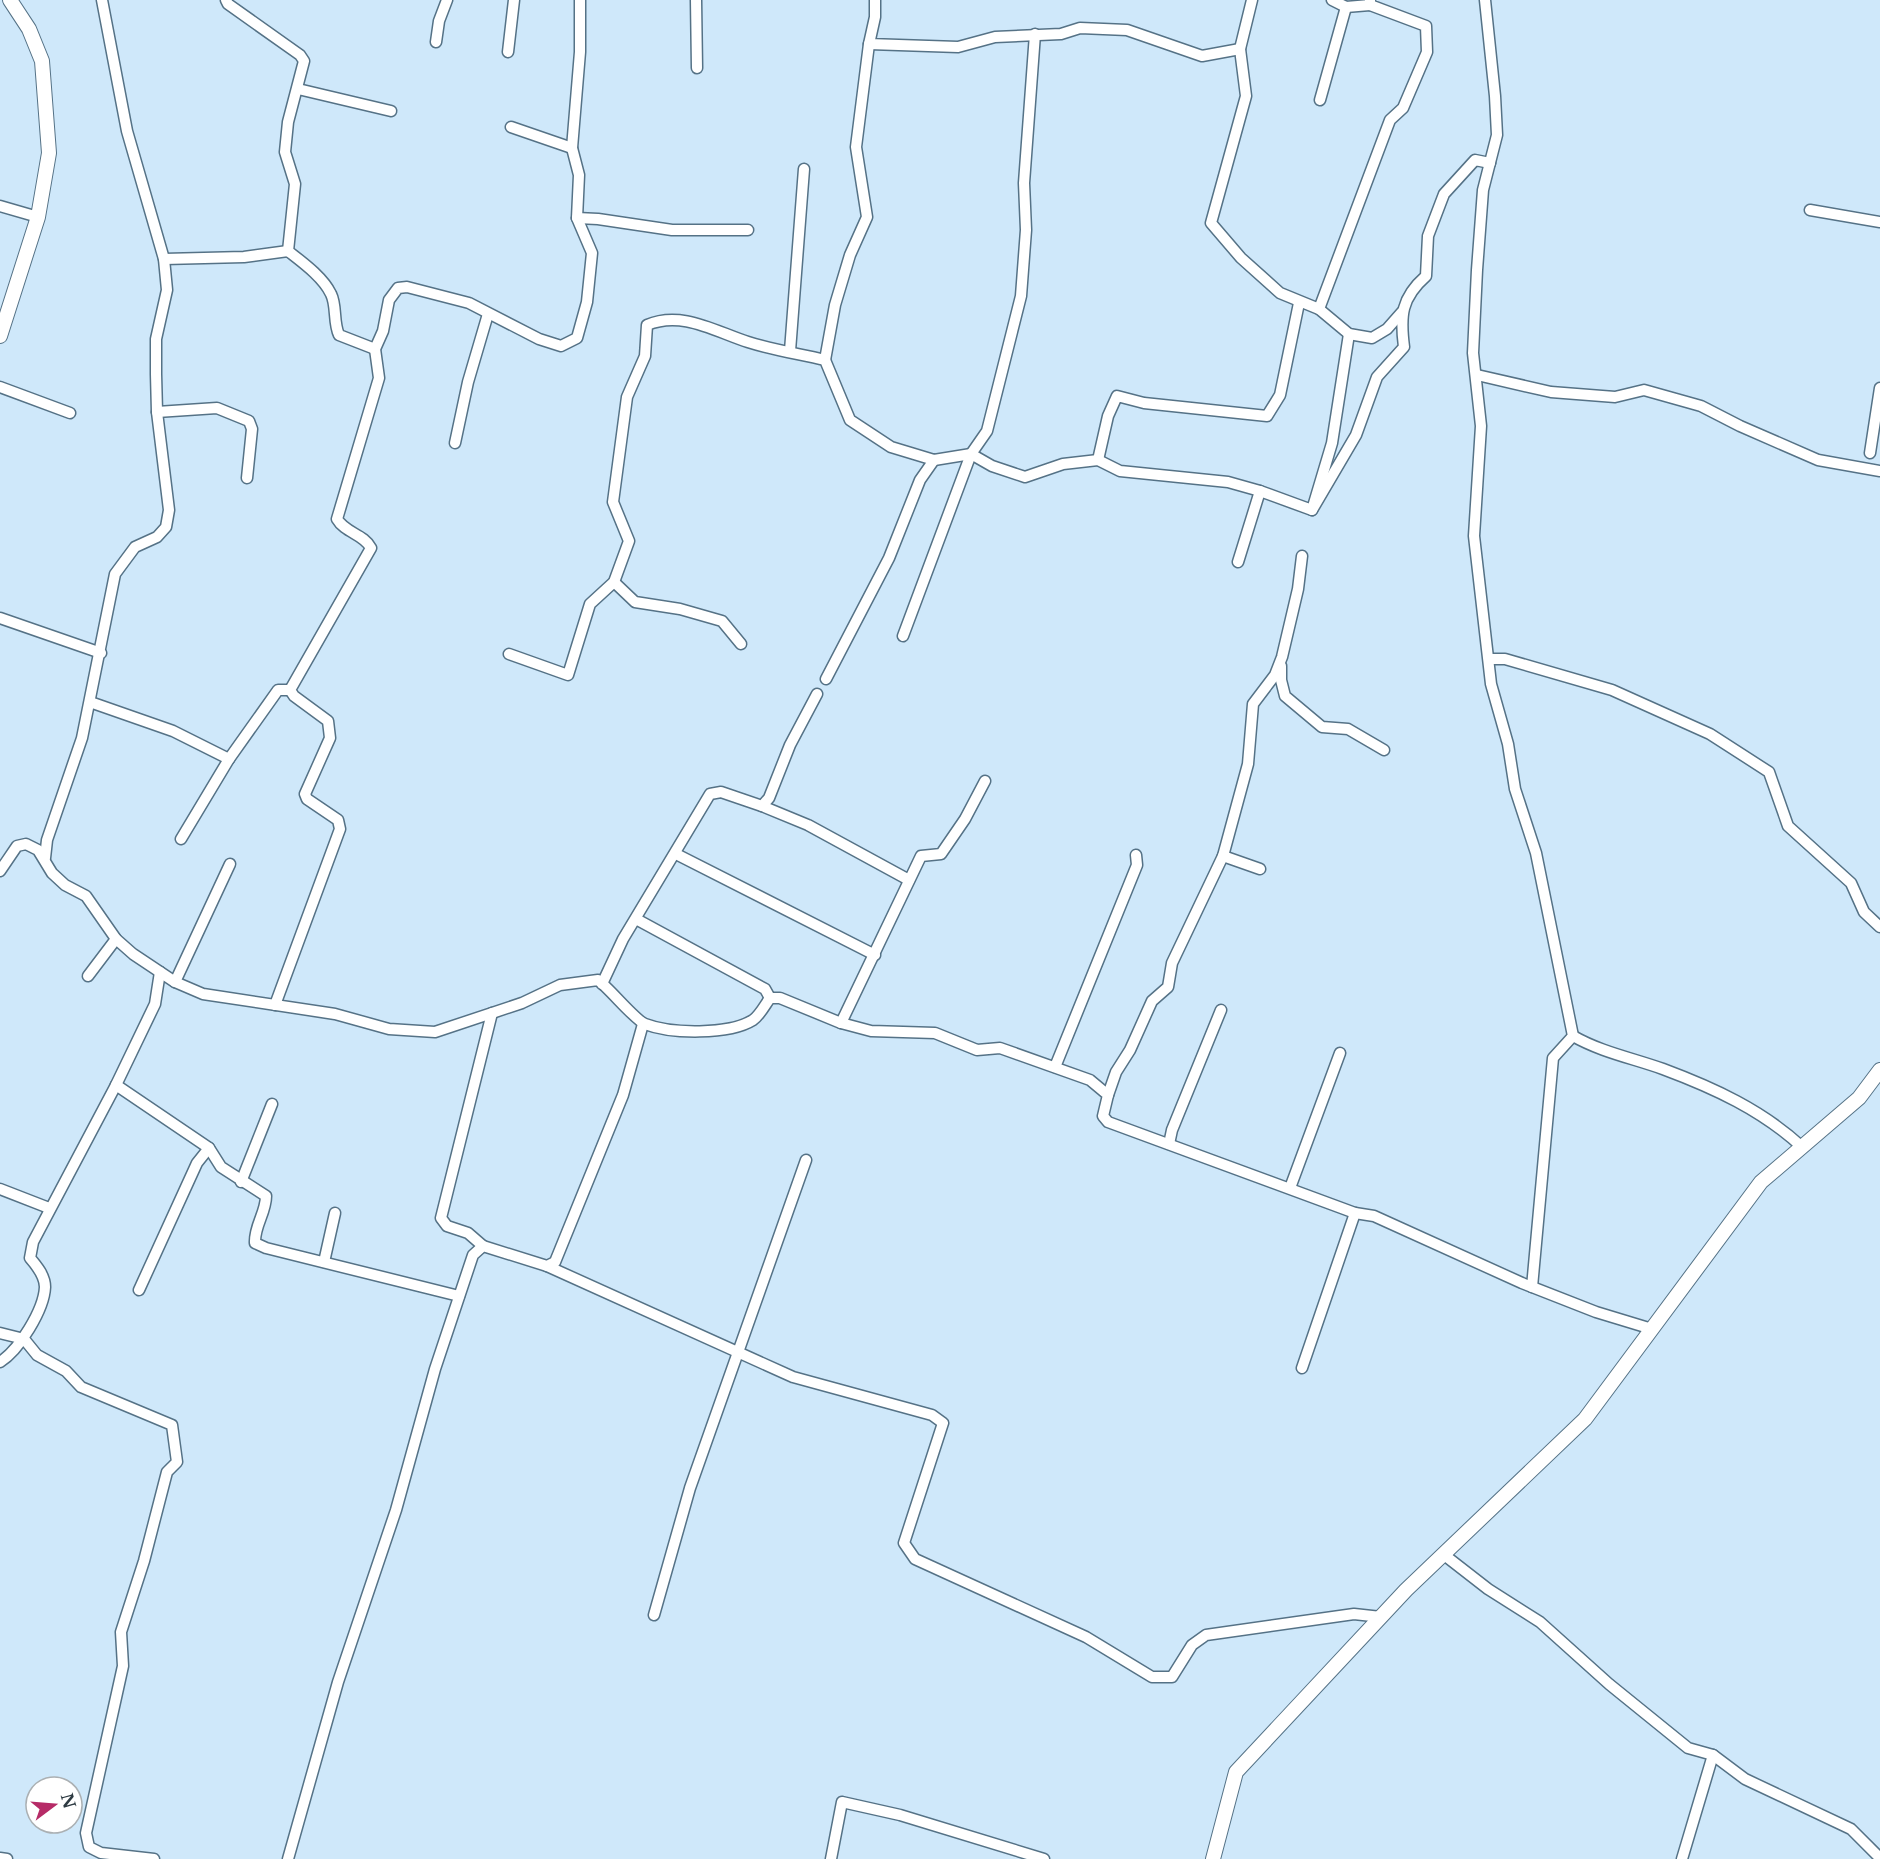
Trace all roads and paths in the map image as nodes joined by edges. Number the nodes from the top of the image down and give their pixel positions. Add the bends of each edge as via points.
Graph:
1 (10, 0) edge
2 (102, 0) edge
3 (226, 0) edge
4 (447, 0) edge
5 (514, 0) edge
6 (580, 0) edge
7 (696, 0) edge
8 (875, 0) edge
9 (1252, 0) edge
10 (1332, 0) edge
11 (1485, 0) edge
12 (1370, 2) edge
13 (1346, 7) junction
14 (1035, 34) junction
15 (436, 42) dead end
16 (869, 44) junction
17 (1240, 49) junction
18 (508, 52) dead end
19 (697, 68) dead end
20 (298, 89) junction
21 (1320, 100) dead end
22 (391, 111) dead end
23 (511, 127) dead end
24 (572, 148) junction
25 (1490, 163) junction
26 (804, 169) dead end
27 (0, 206) edge
28 (1810, 210) dead end
29 (38, 217) junction
30 (577, 218) junction
31 (1880, 222) edge
32 (748, 230) dead end
33 (288, 251) junction
34 (164, 259) junction
35 (1299, 303) junction
36 (1319, 309) junction
37 (1402, 312) junction
38 (488, 314) junction
39 (1349, 334) junction
40 (0, 336) edge
41 (375, 349) junction
42 (790, 351) junction
43 (825, 360) junction
44 (1477, 375) junction
45 (0, 387) edge
46 (1880, 388) edge
47 (157, 412) junction
48 (70, 413) dead end
49 (455, 443) dead end
50 (1870, 453) dead end
51 (971, 454) junction
52 (934, 460) junction
53 (1098, 460) junction
54 (1880, 471) edge
55 (247, 478) dead end
56 (1260, 491) junction
57 (1312, 510) junction
58 (1302, 556) dead end
59 (1238, 562) dead end
60 (614, 582) junction
61 (0, 618) edge
62 (903, 636) dead end
63 (741, 644) dead end
64 (101, 653) junction
65 (509, 654) dead end
66 (1282, 657) junction
67 (1490, 659) junction
68 (826, 679) dead end
69 (290, 690) junction
70 (817, 694) dead end
71 (90, 702) junction
72 (1384, 750) dead end
73 (229, 759) junction
74 (985, 781) dead end
75 (762, 806) junction
76 (181, 839) dead end
77 (676, 854) junction
78 (1136, 855) dead end
79 (1223, 856) junction
80 (45, 858) junction
81 (230, 864) dead end
82 (1260, 869) dead end
83 (0, 872) edge
84 (909, 880) junction
85 (636, 919) junction
86 (1880, 927) edge
87 (116, 939) junction
88 (874, 955) junction
89 (160, 972) junction
90 (88, 976) dead end
91 (175, 982) junction
92 (602, 984) junction
93 (770, 998) junction
94 (275, 1005) junction
95 (1221, 1010) dead end
96 (492, 1013) junction
97 (841, 1023) junction
98 (643, 1024) junction
99 (1573, 1036) junction
100 (1340, 1053) dead end
101 (1055, 1067) junction
102 (1880, 1070) edge
103 (116, 1085) junction
104 (1107, 1095) junction
105 (272, 1104) dead end
106 (1169, 1144) junction
107 (1802, 1147) junction
108 (208, 1148) junction
109 (806, 1160) dead end
110 (241, 1182) junction
111 (1290, 1188) junction
112 (0, 1190) edge
113 (49, 1208) junction
114 (335, 1213) dead end
115 (1355, 1213) junction
116 (483, 1246) junction
117 (324, 1262) junction
118 (547, 1266) junction
119 (1532, 1287) junction
120 (139, 1290) dead end
121 (459, 1296) junction
122 (1652, 1329) junction
123 (0, 1334) edge
124 (24, 1339) junction
125 (737, 1351) junction
126 (0, 1362) edge
127 (1302, 1368) dead end
128 (1443, 1554) junction
129 (654, 1615) dead end
130 (1380, 1617) junction
131 (1713, 1755) junction
132 (1022, 1856) edge
133 (0, 1858) edge
134 (1880, 1858) edge
135 (7, 1859) edge
136 (154, 1859) edge
137 (288, 1859) edge
138 (831, 1859) edge
139 (1044, 1859) edge
140 (1213, 1859) edge
141 (1682, 1859) edge

1 - 29 street via 29,29 44,72 49,153
2 - 34 street via 127,131
3 - 20 street via 300,55 304,61
4 - 15 street
5 - 18 street
6 - 24 street
7 - 19 street
8 - 16 street
9 - 17 street
10 - 13 street
11 - 25 street via 1497,135
12 - 13 street
12 - 36 street via 1426,26 1426,52 1403,108 1390,120
13 - 21 street
14 - 16 street via 995,37 958,47
14 - 17 street via 1061,34 1080,28 1127,30 1202,56
14 - 51 street via 1024,183 1026,230 1021,296 987,431
16 - 43 street via 856,147 867,217 835,305
17 - 35 street via 1246,96 1211,223 1240,258
20 - 22 street
20 - 33 street via 288,122 285,152 295,184
23 - 24 street
24 - 30 street via 579,175
25 - 37 street via 1475,160 1444,194 1428,236 1426,276 1414,287
25 - 44 street via 1483,190 1477,270 1473,354
26 - 42 street
27 - 29 street
28 - 31 street
29 - 40 street
30 - 32 street via 672,230
30 - 38 street via 592,253 587,302 577,339 561,346
33 - 34 street via 244,257
33 - 41 street via 332,295 339,335
34 - 47 street via 167,290 156,339
35 - 36 street
35 - 53 street via 1280,395 1267,416 1144,404 1117,396
36 - 39 street
37 - 39 street via 1387,329 1372,338
37 - 57 street via 1404,347 1377,377 1356,435
38 - 41 street via 469,303 398,288 389,300 383,332
38 - 49 street
39 - 57 street via 1332,443
41 - 69 street via 379,378 337,519 371,548
42 - 43 street
42 - 60 street via 748,342 718,328 663,318 647,325 645,356 627,397 613,502 629,541
43 - 52 street via 850,420 891,447
44 - 54 street via 1551,392 1615,397 1644,390 1701,406 1818,460
44 - 67 street via 1481,426 1474,536
45 - 48 street
46 - 50 street
47 - 55 street via 217,408 249,421 252,429
47 - 64 street via 169,510 166,527 135,547 115,574
51 - 52 street
51 - 53 street via 1025,477 1063,464
51 - 62 street
52 - 68 street via 920,480 889,558
53 - 56 street via 1120,471 1228,482
56 - 57 street
56 - 59 street
58 - 66 street
60 - 63 street via 635,602 722,621
60 - 65 street via 590,604 568,675
61 - 64 street
64 - 71 street
66 - 72 street via 1285,696 1322,727 1348,729
66 - 79 street via 1275,675 1253,704 1248,764
67 - 86 street via 1505,659 1612,690 1710,734 1769,772 1788,826 1851,883 1864,912
67 - 99 street via 1491,684 1508,744 1515,789 1536,853
69 - 73 street via 278,690
69 - 94 street via 328,721 330,738 305,794 338,820 340,829
70 - 75 street
71 - 73 street via 173,731
71 - 80 street via 82,738 47,840
73 - 76 street
74 - 84 street via 940,854 921,856
75 - 77 street via 721,792 710,794
75 - 84 street via 808,825
77 - 85 street
77 - 88 street
78 - 101 street via 1137,865
79 - 82 street
79 - 104 street via 1172,963 1168,987 1152,1001
80 - 83 street via 26,844 17,846
80 - 87 street via 64,885 86,896
81 - 91 street
84 - 88 street
85 - 92 street
85 - 93 street via 765,989
87 - 89 street
87 - 90 street
88 - 97 street
89 - 91 street
89 - 103 street via 155,1004
91 - 94 street via 203,994
92 - 96 street via 597,980 561,985
92 - 98 street
93 - 97 street via 780,998
93 - 98 street via 755,1019 730,1030 689,1031
94 - 96 street via 335,1014 389,1029 435,1032
95 - 106 street
96 - 116 street via 441,1218 447,1226 468,1233
97 - 101 street via 871,1031 935,1033 976,1050 1000,1048
98 - 118 street via 623,1095 555,1262
99 - 107 street via 1596,1049 1662,1069 1736,1099 1777,1124
99 - 119 street via 1553,1058
100 - 111 street
101 - 104 street via 1090,1080
102 - 107 street via 1859,1098
103 - 108 street
103 - 113 street
104 - 106 street via 1103,1116 1108,1122
105 - 110 street
106 - 111 street
107 - 122 street via 1761,1182
108 - 110 street via 221,1167
108 - 120 street via 197,1163
109 - 125 street
110 - 117 street via 266,1196 254,1232 255,1242
111 - 115 street
112 - 113 street
113 - 124 street via 30,1258 41,1272 45,1287
114 - 117 street
115 - 119 street via 1405,1228
115 - 127 street
116 - 118 street
116 - 121 street via 473,1255
117 - 121 street
118 - 125 street
119 - 122 street
121 - 137 street via 396,1510 338,1682
122 - 128 street via 1585,1419
123 - 124 street
124 - 126 street
124 - 136 street via 37,1355 66,1371 81,1387 172,1425 177,1462 167,1472 122,1632 123,1666 86,1833 89,1847 101,1852
125 - 129 street via 690,1488
125 - 130 street via 793,1377 932,1415 943,1423 904,1543 915,1559 1086,1637 1152,1677 1172,1677 1192,1645 1206,1635 1354,1614
128 - 130 street
128 - 131 street via 1540,1622 1688,1748
130 - 140 street via 1236,1772
131 - 134 street via 1744,1779 1851,1829
131 - 141 street
132 - 138 street via 900,1815 842,1802
132 - 139 street
133 - 135 street

